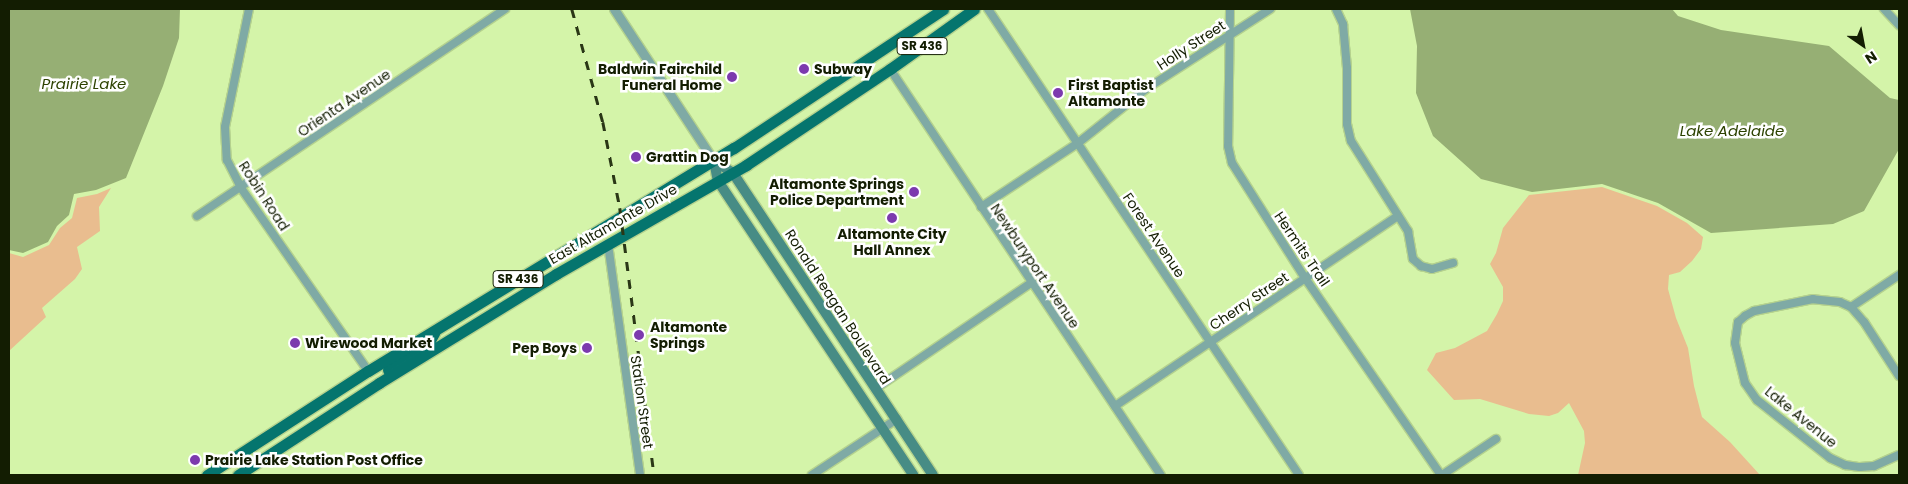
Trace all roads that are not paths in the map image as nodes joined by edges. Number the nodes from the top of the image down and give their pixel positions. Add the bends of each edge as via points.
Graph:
1 (249, 9) edge
2 (505, 9) edge
3 (614, 9) edge
4 (943, 9) edge
5 (974, 9) edge
6 (988, 9) edge
7 (1230, 9) edge
8 (1270, 9) edge
9 (1336, 9) edge
10 (1884, 9) edge
11 (1899, 25) edge
12 (1230, 35) junction
13 (894, 42) junction
14 (890, 69) junction
15 (1078, 143) junction
16 (714, 161) junction
17 (733, 173) junction
18 (718, 181) junction
19 (241, 188) junction
20 (981, 207) junction
21 (197, 216) dead end
22 (1398, 216) junction
23 (608, 244) junction
24 (1453, 263) dead end
25 (536, 268) junction
26 (1899, 275) edge
27 (1305, 278) junction
28 (1031, 283) junction
29 (506, 287) junction
30 (527, 293) junction
31 (1850, 307) junction
32 (495, 313) junction
33 (434, 331) junction
34 (1211, 342) junction
35 (368, 371) junction
36 (1899, 376) edge
37 (379, 383) junction
38 (875, 390) junction
39 (1115, 406) junction
40 (328, 417) junction
41 (896, 419) junction
42 (882, 429) junction
43 (263, 438) junction
44 (1496, 439) dead end
45 (272, 452) junction
46 (1899, 455) edge
47 (208, 475) edge
48 (238, 475) edge
49 (640, 475) edge
50 (812, 475) edge
51 (913, 475) edge
52 (933, 475) edge
53 (1161, 475) edge
54 (1298, 475) edge
55 (1442, 475) edge

1 - 19 street, Robin Road via 225,127 227,160
2 - 19 street, Orienta Avenue
3 - 16 street, Ronald Reagan Boulevard
4 - 13 main road, East Altamonte Drive / SR 436
5 - 14 main road, East Altamonte Drive / SR 436
6 - 15 street, Forest Avenue
7 - 12 street, Hermits Trail
8 - 12 street, Holly Street
9 - 22 street via 1343,24 1347,124 1351,141
10 - 11 street
12 - 15 street, Holly Street via 1146,89
12 - 27 street, Hermits Trail via 1228,146 1232,163
13 - 14 main road via 888,54
13 - 16 main road, East Altamonte Drive / SR 436
14 - 17 main road, East Altamonte Drive / SR 436
14 - 20 street, Newburyport Avenue
15 - 20 street, Holly Street
15 - 34 street, Forest Avenue
16 - 17 main road, Ronald Reagan Boulevard
16 - 18 main road, Ronald Reagan Boulevard
16 - 25 main road, East Altamonte Drive / SR 436
17 - 18 main road, East Altamonte Drive / SR 436
17 - 38 main road, Ronald Reagan Boulevard
18 - 23 main road, East Altamonte Drive / SR 436
18 - 42 main road, Ronald Reagan Boulevard
19 - 21 street, Orienta Avenue
19 - 35 street, Robin Road
20 - 28 street, Newburyport Avenue
22 - 24 street via 1411,240 1413,259 1421,266 1432,269
22 - 27 street, Cherry Street
23 - 30 main road, East Altamonte Drive / SR 436
23 - 49 street, Station Street
25 - 29 main road, East Altamonte Drive / SR 436
25 - 30 main road
26 - 31 street
27 - 34 street, Cherry Street
27 - 55 street, Hermits Trail
28 - 38 street
28 - 39 street, Newburyport Avenue
29 - 32 main road
29 - 33 main road, East Altamonte Drive / SR 436
30 - 32 main road, East Altamonte Drive / SR 436
31 - 36 street, Lake Avenue via 1864,322
31 - 46 street, Lake Avenue via 1829,299 1813,299 1754,311 1745,316 1738,322 1735,343 1745,383 1757,400 1830,458 1860,468 1874,466
32 - 37 main road, East Altamonte Drive / SR 436
33 - 35 main road, East Altamonte Drive / SR 436
33 - 37 main road via 434,338 428,344 391,368
34 - 39 street, Cherry Street
34 - 54 street, Forest Avenue
35 - 40 main road via 362,386 331,409
35 - 43 main road, East Altamonte Drive / SR 436
37 - 40 main road, East Altamonte Drive / SR 436
38 - 41 main road, Ronald Reagan Boulevard
39 - 53 street, Newburyport Avenue
40 - 45 main road, East Altamonte Drive / SR 436
41 - 42 street
41 - 52 main road, Ronald Reagan Boulevard
42 - 50 street
42 - 51 main road, Ronald Reagan Boulevard
43 - 45 street
43 - 47 main road, East Altamonte Drive / SR 436
44 - 55 street
45 - 48 main road, East Altamonte Drive / SR 436

